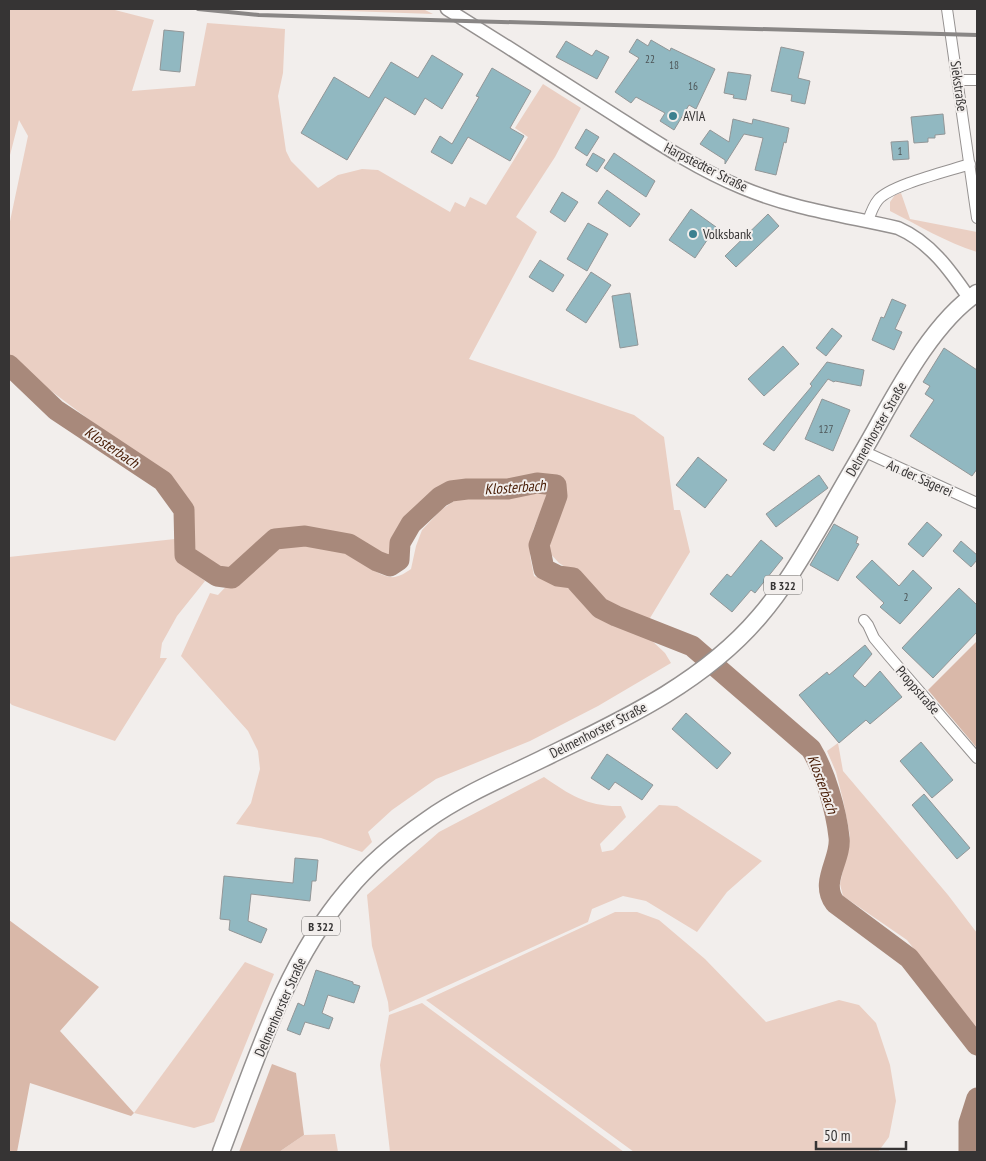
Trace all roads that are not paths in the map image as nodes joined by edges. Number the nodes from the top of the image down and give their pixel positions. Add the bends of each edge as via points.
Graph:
1 (447, 9) edge
2 (948, 9) edge
3 (958, 80) junction
4 (977, 80) edge
5 (970, 164) junction
6 (977, 218) edge
7 (868, 222) junction
8 (973, 296) edge
9 (863, 451) junction
10 (977, 503) edge
11 (864, 620) dead end
12 (977, 758) edge
13 (221, 1152) edge

1 - 7 street, Harpstedter Straße via 656,142 714,174 774,199
2 - 3 street, Siekstraße
3 - 4 street
3 - 5 street, Siekstraße
5 - 6 street, Siekstraße
5 - 7 street via 891,191 878,199
7 - 8 street, Harpstedter Straße via 898,228 923,244
8 - 9 main road, Delmenhorster Straße / B 322 via 937,332 914,364
9 - 10 street, An der Sägerei
9 - 13 main road, Delmenhorster Straße / B 322 via 784,585 743,635 720,656 648,705 447,807 406,836 359,878 322,925 295,970 264,1039
11 - 12 street, Proppstraße via 874,638

